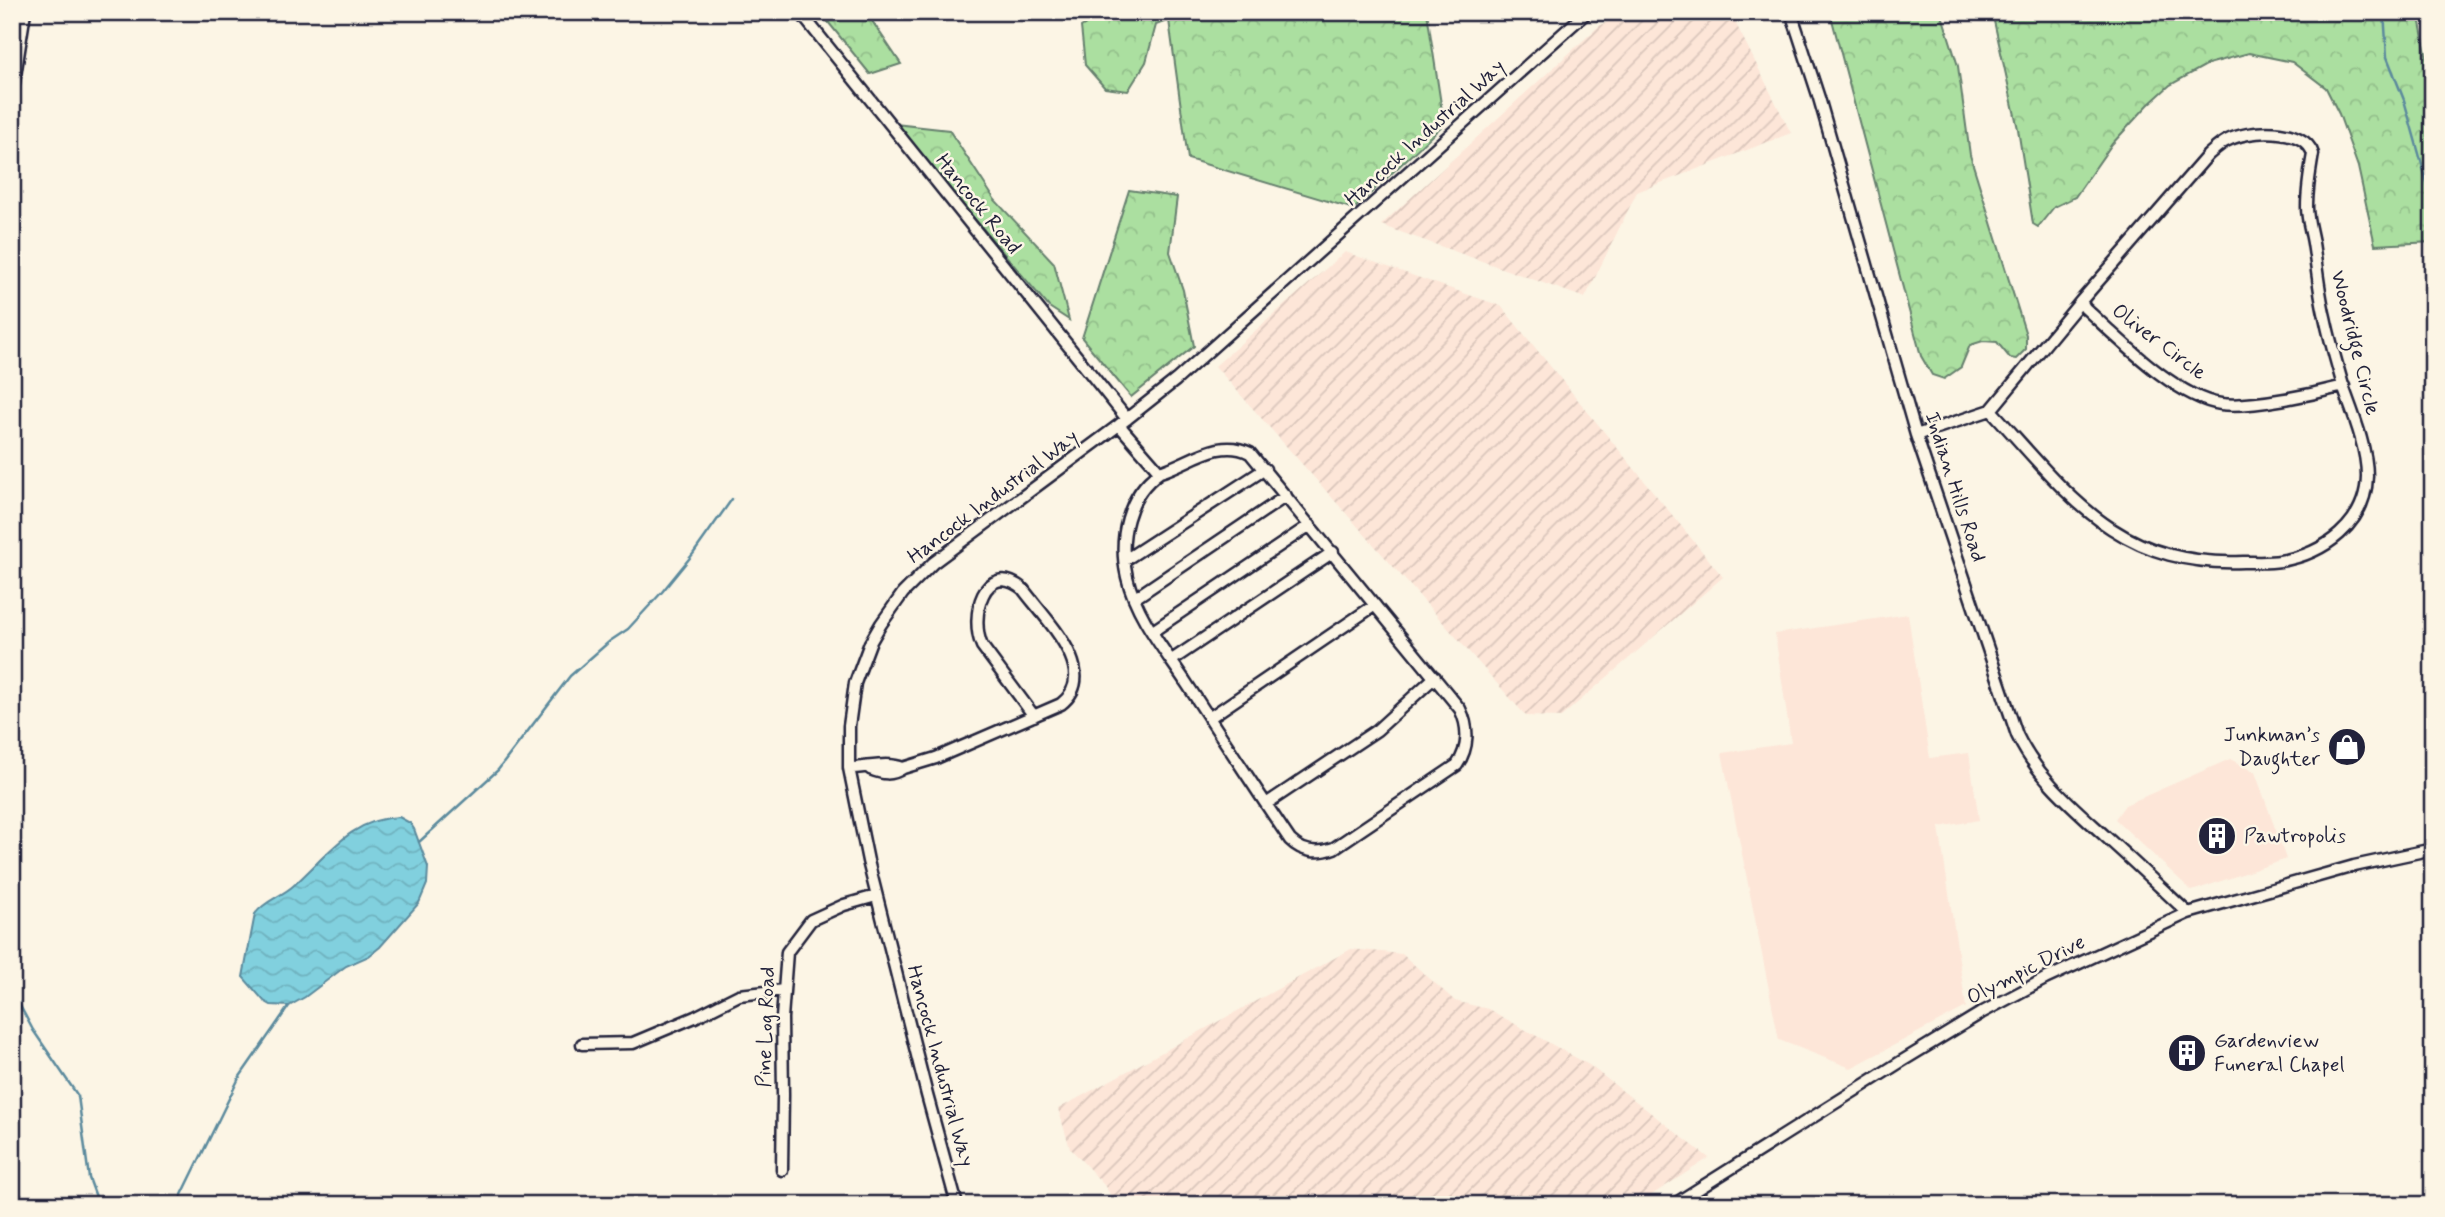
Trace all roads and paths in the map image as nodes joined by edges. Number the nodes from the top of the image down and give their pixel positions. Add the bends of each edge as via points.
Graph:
1 (25, 12) edge
2 (800, 12) edge
3 (1587, 12) edge
4 (1791, 12) edge
5 (12, 95) edge
6 (2081, 302) junction
7 (2344, 386) junction
8 (1991, 410) junction
9 (1123, 422) junction
10 (1916, 435) junction
11 (1265, 469) junction
12 (1160, 472) junction
13 (1286, 496) junction
14 (1310, 525) junction
15 (1333, 552) junction
16 (1125, 559) junction
17 (1135, 597) junction
18 (1375, 605) junction
19 (1153, 631) junction
20 (1172, 660) junction
21 (1435, 677) junction
22 (1034, 716) junction
23 (1209, 718) junction
24 (849, 768) junction
25 (1266, 804) junction
26 (2433, 849) edge
27 (876, 896) junction
28 (2188, 913) junction
29 (784, 990) junction
30 (582, 1044) dead end
31 (782, 1170) dead end
32 (957, 1205) edge
33 (1673, 1205) edge

1 - 5 street
2 - 9 street, Hancock Road
3 - 9 street, Hancock Industrial Way
4 - 10 street, Indian Hills Road
6 - 7 street, Oliver Circle via 2138,356 2192,394 2214,402 2258,402
6 - 7 street, Woodridge Circle via 2225,141 2261,132 2305,140 2313,154 2307,209 2316,268
6 - 8 street, Woodridge Circle
7 - 8 street, Woodridge Circle via 2366,468 2362,500 2348,529 2337,538 2302,556 2280,561 2180,558 2139,545 2076,502
8 - 10 street
9 - 12 street, Hancock Road
9 - 24 street, Hancock Industrial Way via 933,563 903,593 870,643 855,683
10 - 28 street, Indian Hills Road via 2027,756 2074,809
11 - 12 street via 1250,453 1219,447
11 - 13 street
11 - 16 street
12 - 16 street via 1144,484 1133,501
13 - 14 street
13 - 17 street
14 - 15 street
14 - 19 street
15 - 18 street
15 - 20 street
16 - 17 street
17 - 19 street
18 - 21 street
18 - 23 street
19 - 20 street
20 - 23 street
21 - 25 street via 1369,736
21 - 25 street via 1464,718 1467,738 1457,765 1323,852 1295,845
22 - 22 street via 1069,698 1076,684 1075,666 1023,589 997,581 989,584 978,608 978,636
22 - 24 street via 890,774
23 - 25 street
24 - 27 street, Hancock Industrial Way
26 - 28 street, Olympic Drive via 2354,866
27 - 29 street, Pine Log Road via 811,920 787,952
27 - 32 street, Hancock Industrial Way
28 - 33 street, Olympic Drive via 1982,1013
29 - 30 street via 739,995 633,1043
29 - 31 street, Pine Log Road

